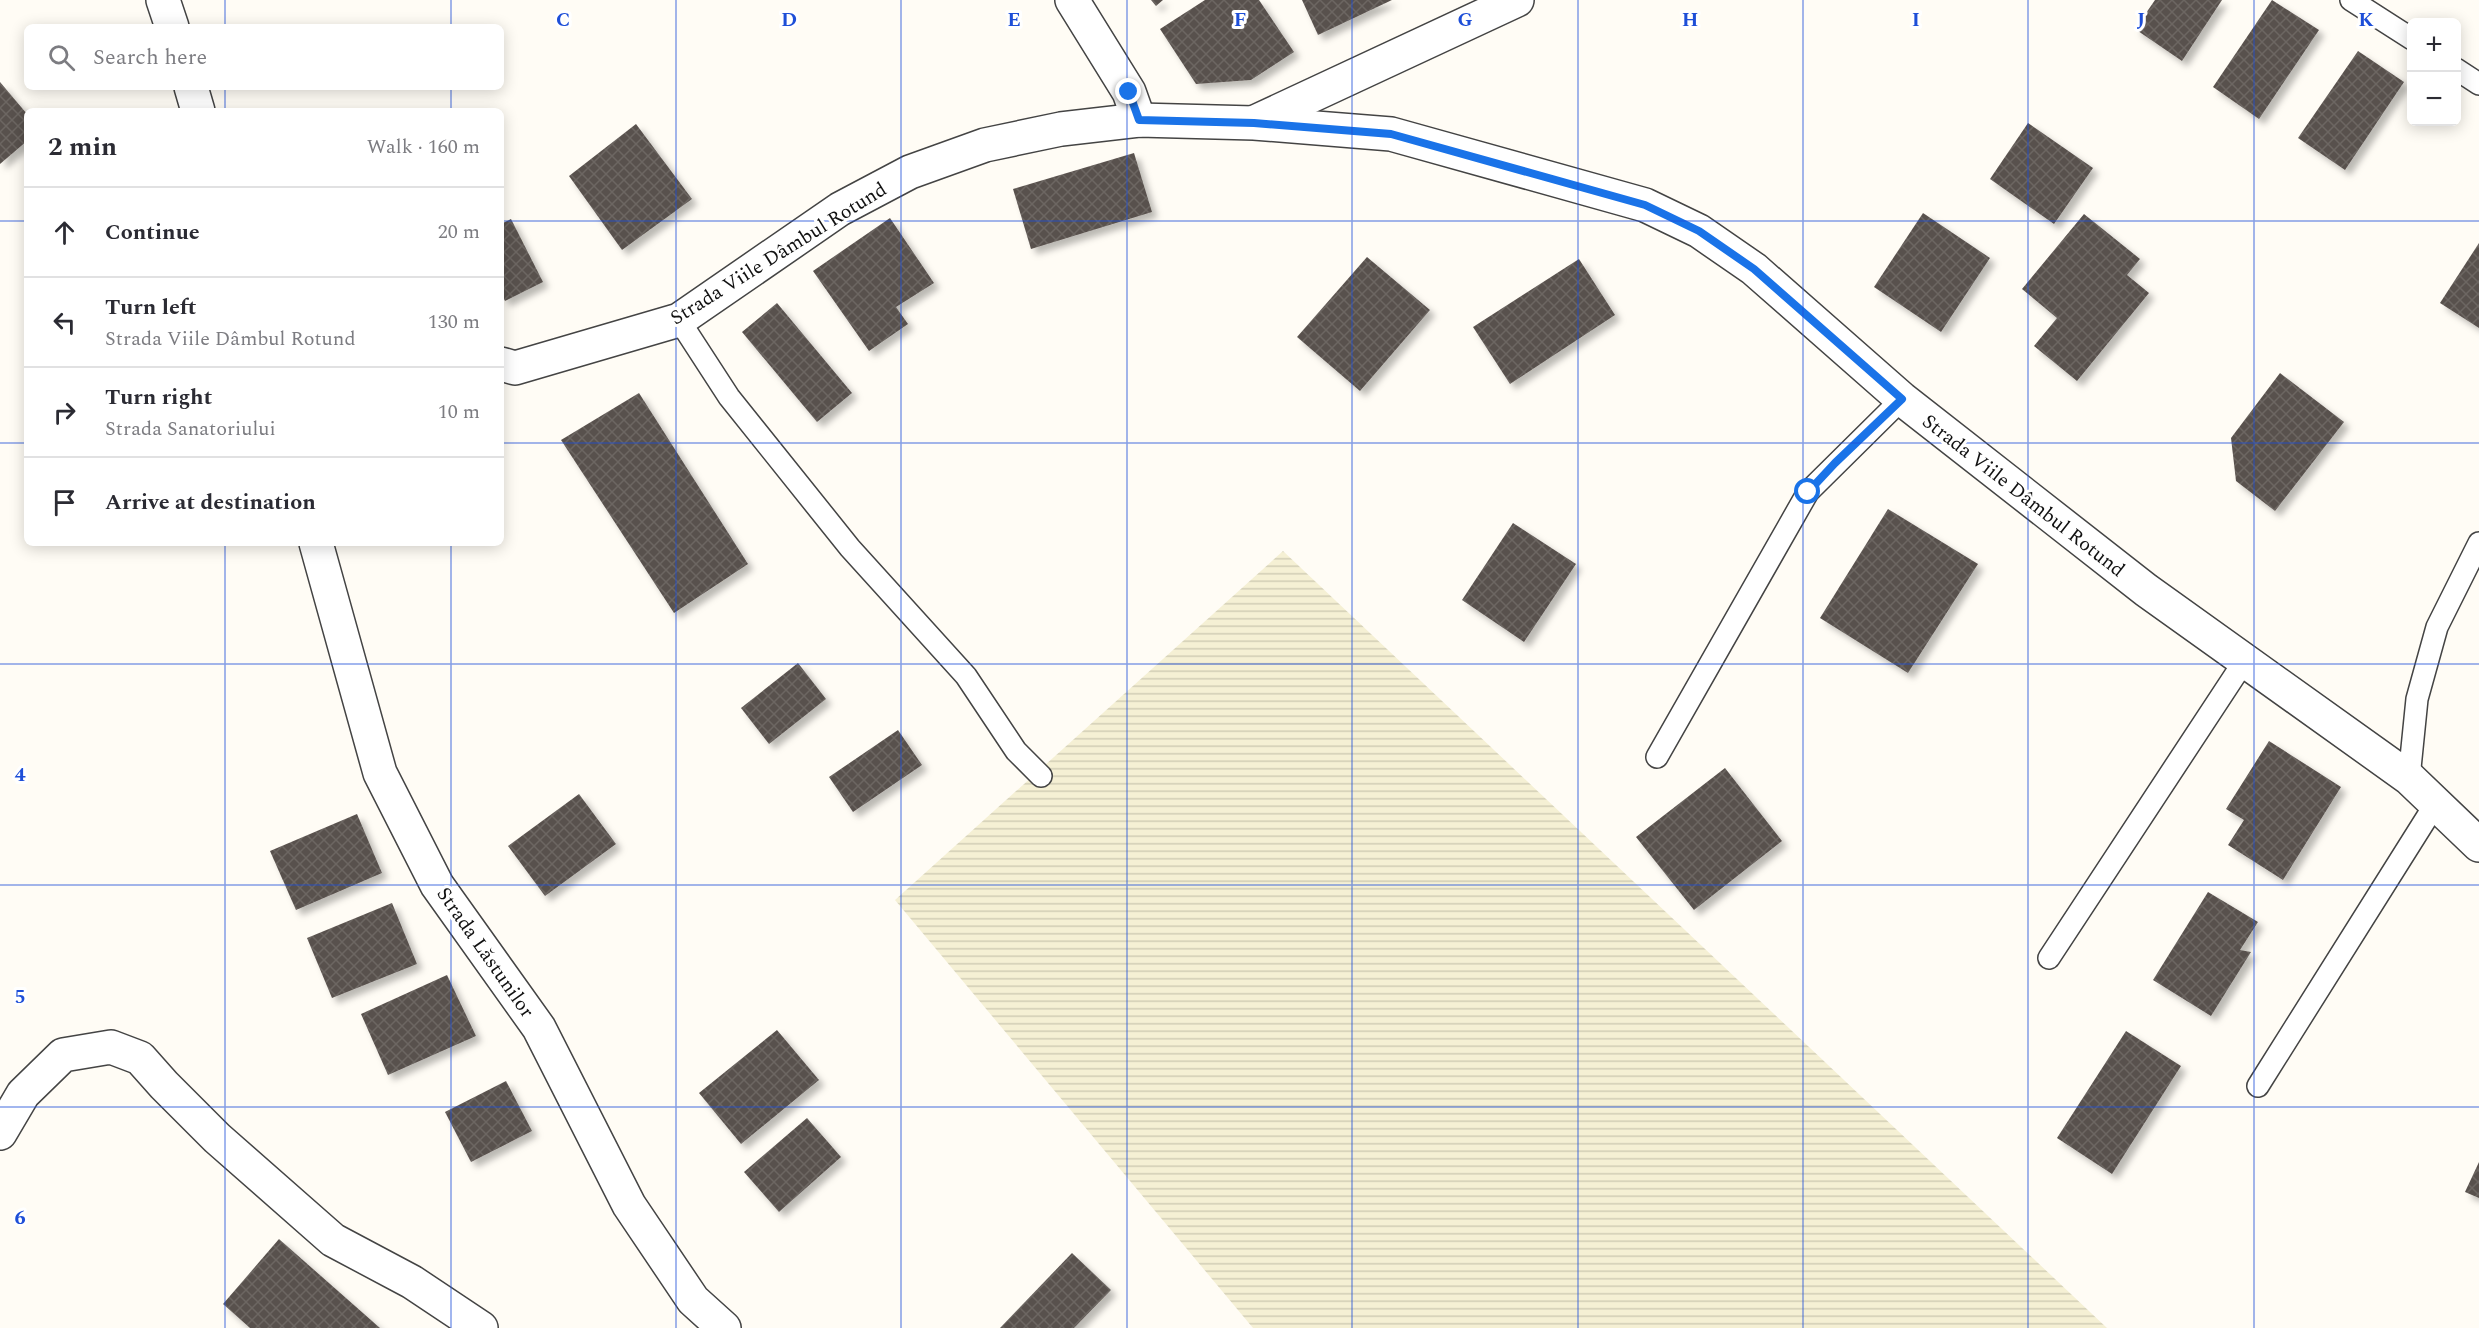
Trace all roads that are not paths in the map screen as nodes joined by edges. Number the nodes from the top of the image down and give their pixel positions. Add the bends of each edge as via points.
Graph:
1 (164, 0) edge
2 (1072, 0) edge
3 (1517, 0) edge
4 (2351, 0) edge
5 (171, 24) edge
6 (2407, 36) edge
7 (2461, 72) edge
8 (2479, 84) edge
9 (192, 90) edge
10 (197, 108) edge
11 (1139, 120) junction
12 (1254, 123) junction
13 (679, 320) junction
14 (504, 365) edge
15 (1902, 399) junction
16 (2479, 543) edge
17 (317, 546) edge
18 (2244, 660) junction
19 (1657, 757) dead end
20 (1041, 776) dead end
21 (2409, 778) junction
22 (2436, 803) junction
23 (2479, 845) edge
24 (2049, 958) dead end
25 (2258, 1086) dead end
26 (0, 1133) edge
27 (481, 1328) edge
28 (724, 1328) edge

1 - 5 street
2 - 11 street via 1129,92
3 - 12 street
4 - 6 lane
7 - 8 lane
9 - 10 street
11 - 12 street, Strada Viile Dâmbul Rotund
11 - 13 street, Strada Viile Dâmbul Rotund via 1061,129 985,145 910,172 840,209
12 - 15 street, Strada Viile Dâmbul Rotund via 1391,134 1645,205 1699,231 1754,269
13 - 14 street, Strada Viile Dâmbul Rotund via 515,368
13 - 20 lane via 736,406 850,548 966,676 1016,751
15 - 18 street, Strada Viile Dâmbul Rotund via 2146,590
15 - 19 lane via 1808,492
16 - 21 lane via 2437,627 2417,699
17 - 28 street, Strada Lăstunilor via 381,773 437,885 539,1028 629,1205 693,1300
18 - 21 street, Strada Viile Dâmbul Rotund
18 - 24 lane
21 - 22 street, Strada Viile Dâmbul Rotund
22 - 23 street, Strada Viile Dâmbul Rotund
22 - 25 lane
26 - 27 street via 23,1094 63,1055 111,1047 140,1058 217,1138 333,1240 412,1282

